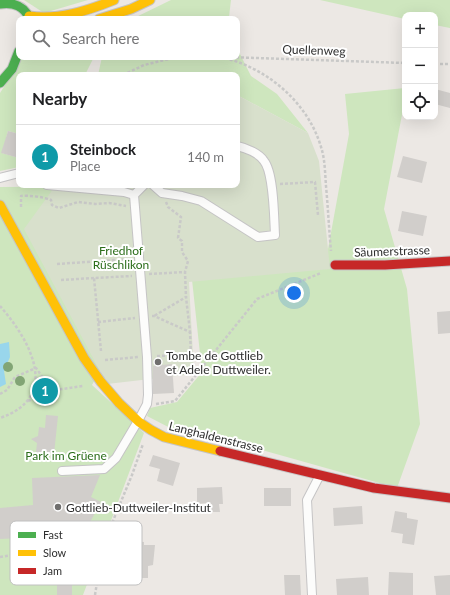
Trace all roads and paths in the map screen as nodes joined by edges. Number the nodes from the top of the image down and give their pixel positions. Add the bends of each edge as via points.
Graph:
1 (114, 0) edge
2 (150, 0) edge
3 (16, 2) edge
4 (1, 3) edge
5 (28, 16) edge
6 (60, 16) edge
7 (108, 16) edge
8 (16, 48) edge
9 (240, 58) edge
10 (16, 60) edge
11 (164, 60) edge
12 (232, 60) edge
13 (402, 63) edge
14 (438, 64) edge
15 (450, 64) edge
16 (129, 72) edge
17 (10, 73) junction
18 (0, 83) edge
19 (240, 147) edge
20 (16, 174) edge
21 (0, 178) edge
22 (271, 185) junction
23 (79, 188) edge
24 (141, 188) edge
25 (156, 188) edge
26 (162, 193) junction
27 (134, 195) junction
28 (0, 205) edge
29 (135, 207) junction
30 (21, 213) dead end
31 (318, 215) dead end
32 (139, 258) junction
33 (450, 261) edge
34 (57, 264) dead end
35 (335, 265) junction
36 (185, 272) junction
37 (140, 275) junction
38 (94, 278) junction
39 (59, 280) dead end
40 (186, 297) junction
41 (0, 306) edge
42 (154, 316) junction
43 (144, 317) junction
44 (98, 322) junction
45 (190, 332) junction
46 (101, 353) dead end
47 (147, 357) junction
48 (102, 361) dead end
49 (36, 368) junction
50 (99, 381) junction
51 (55, 390) junction
52 (0, 394) edge
53 (27, 402) junction
54 (147, 404) junction
55 (0, 418) edge
56 (138, 421) junction
57 (145, 437) dead end
58 (62, 471) dead end
59 (320, 475) junction
60 (450, 498) edge
61 (113, 521) edge
62 (10, 556) edge
63 (0, 557) edge
64 (97, 585) edge
65 (95, 595) edge
66 (312, 595) edge

1 - 6 main road
2 - 7 main road
3 - 4 main road
3 - 5 main road
8 - 17 main road via 8,54
9 - 13 path, Quellenweg
10 - 17 main road
11 - 16 path
12 - 35 path via 255,69 278,85 306,115 316,133 324,163 332,258
14 - 15 path
17 - 18 main road
19 - 22 lane via 265,161
20 - 21 lane
22 - 26 lane via 275,235 258,237 201,201
22 - 31 path via 315,182
23 - 27 lane
24 - 27 lane
25 - 26 lane
26 - 36 path via 168,206 181,217 178,238 182,241 182,252 188,261
27 - 29 lane
28 - 50 main road, Langhaldenstrasse
29 - 30 path via 78,202 59,208 44,197 21,196
29 - 32 lane
32 - 34 path
32 - 37 lane
33 - 35 main road, Säumerstrasse
35 - 54 path via 316,276 257,299 175,401
36 - 37 path
36 - 40 path
37 - 38 path
37 - 43 lane
38 - 39 path
38 - 44 path
40 - 42 path
40 - 45 path
41 - 49 path via 21,333
42 - 43 path
42 - 45 path
43 - 44 path
43 - 47 lane
44 - 46 path
45 - 47 path via 191,355
47 - 48 path
47 - 54 lane
49 - 51 path
49 - 52 path via 15,377
49 - 53 path via 34,391
50 - 51 path
50 - 56 main road, Langhaldenstrasse
51 - 53 path
53 - 55 path via 11,414
54 - 56 lane
56 - 58 lane via 116,458 104,469
56 - 59 main road, Langhaldenstrasse via 164,437
57 - 61 path
59 - 60 main road, Langhaldenstrasse via 374,488
59 - 66 lane via 306,500
62 - 63 path
64 - 65 path

